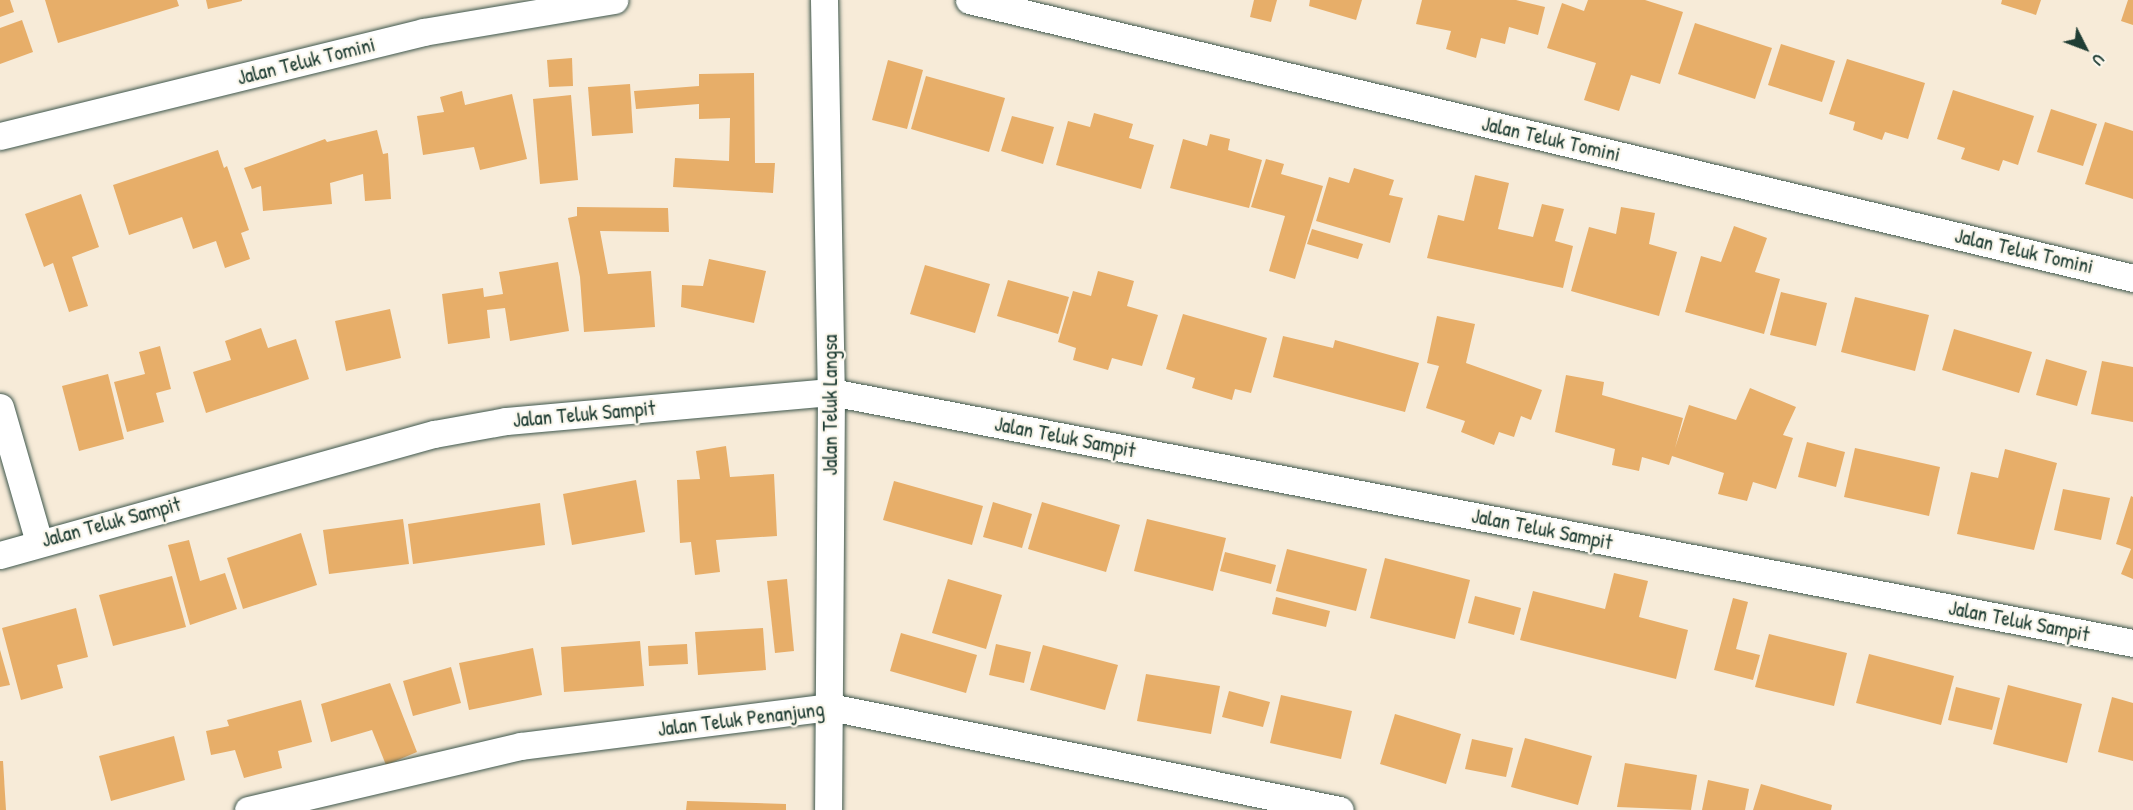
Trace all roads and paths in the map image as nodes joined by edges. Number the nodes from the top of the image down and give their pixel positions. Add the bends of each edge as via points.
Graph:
1 (614, 0) edge
2 (824, 0) edge
3 (969, 0) edge
4 (0, 136) edge
5 (2133, 278) edge
6 (831, 392) junction
7 (0, 407) edge
8 (39, 542) junction
9 (0, 555) edge
10 (2133, 643) edge
11 (830, 707) junction
12 (248, 810) edge
13 (828, 810) edge
14 (1340, 810) edge

1 - 4 street, Jalan Teluk Tomini via 423,32
2 - 6 street, Jalan Teluk Langsa
3 - 5 street, Jalan Teluk Tomini
6 - 8 street, Jalan Teluk Sampit via 506,421 444,432
6 - 10 street, Jalan Teluk Sampit
6 - 11 street, Jalan Teluk Langsa
7 - 8 street
8 - 9 street, Jalan Teluk Sampit
11 - 12 street, Jalan Teluk Penanjung via 521,746
11 - 13 street, Jalan Teluk Langsa
11 - 14 street, Jalan Teluk Penanjung

